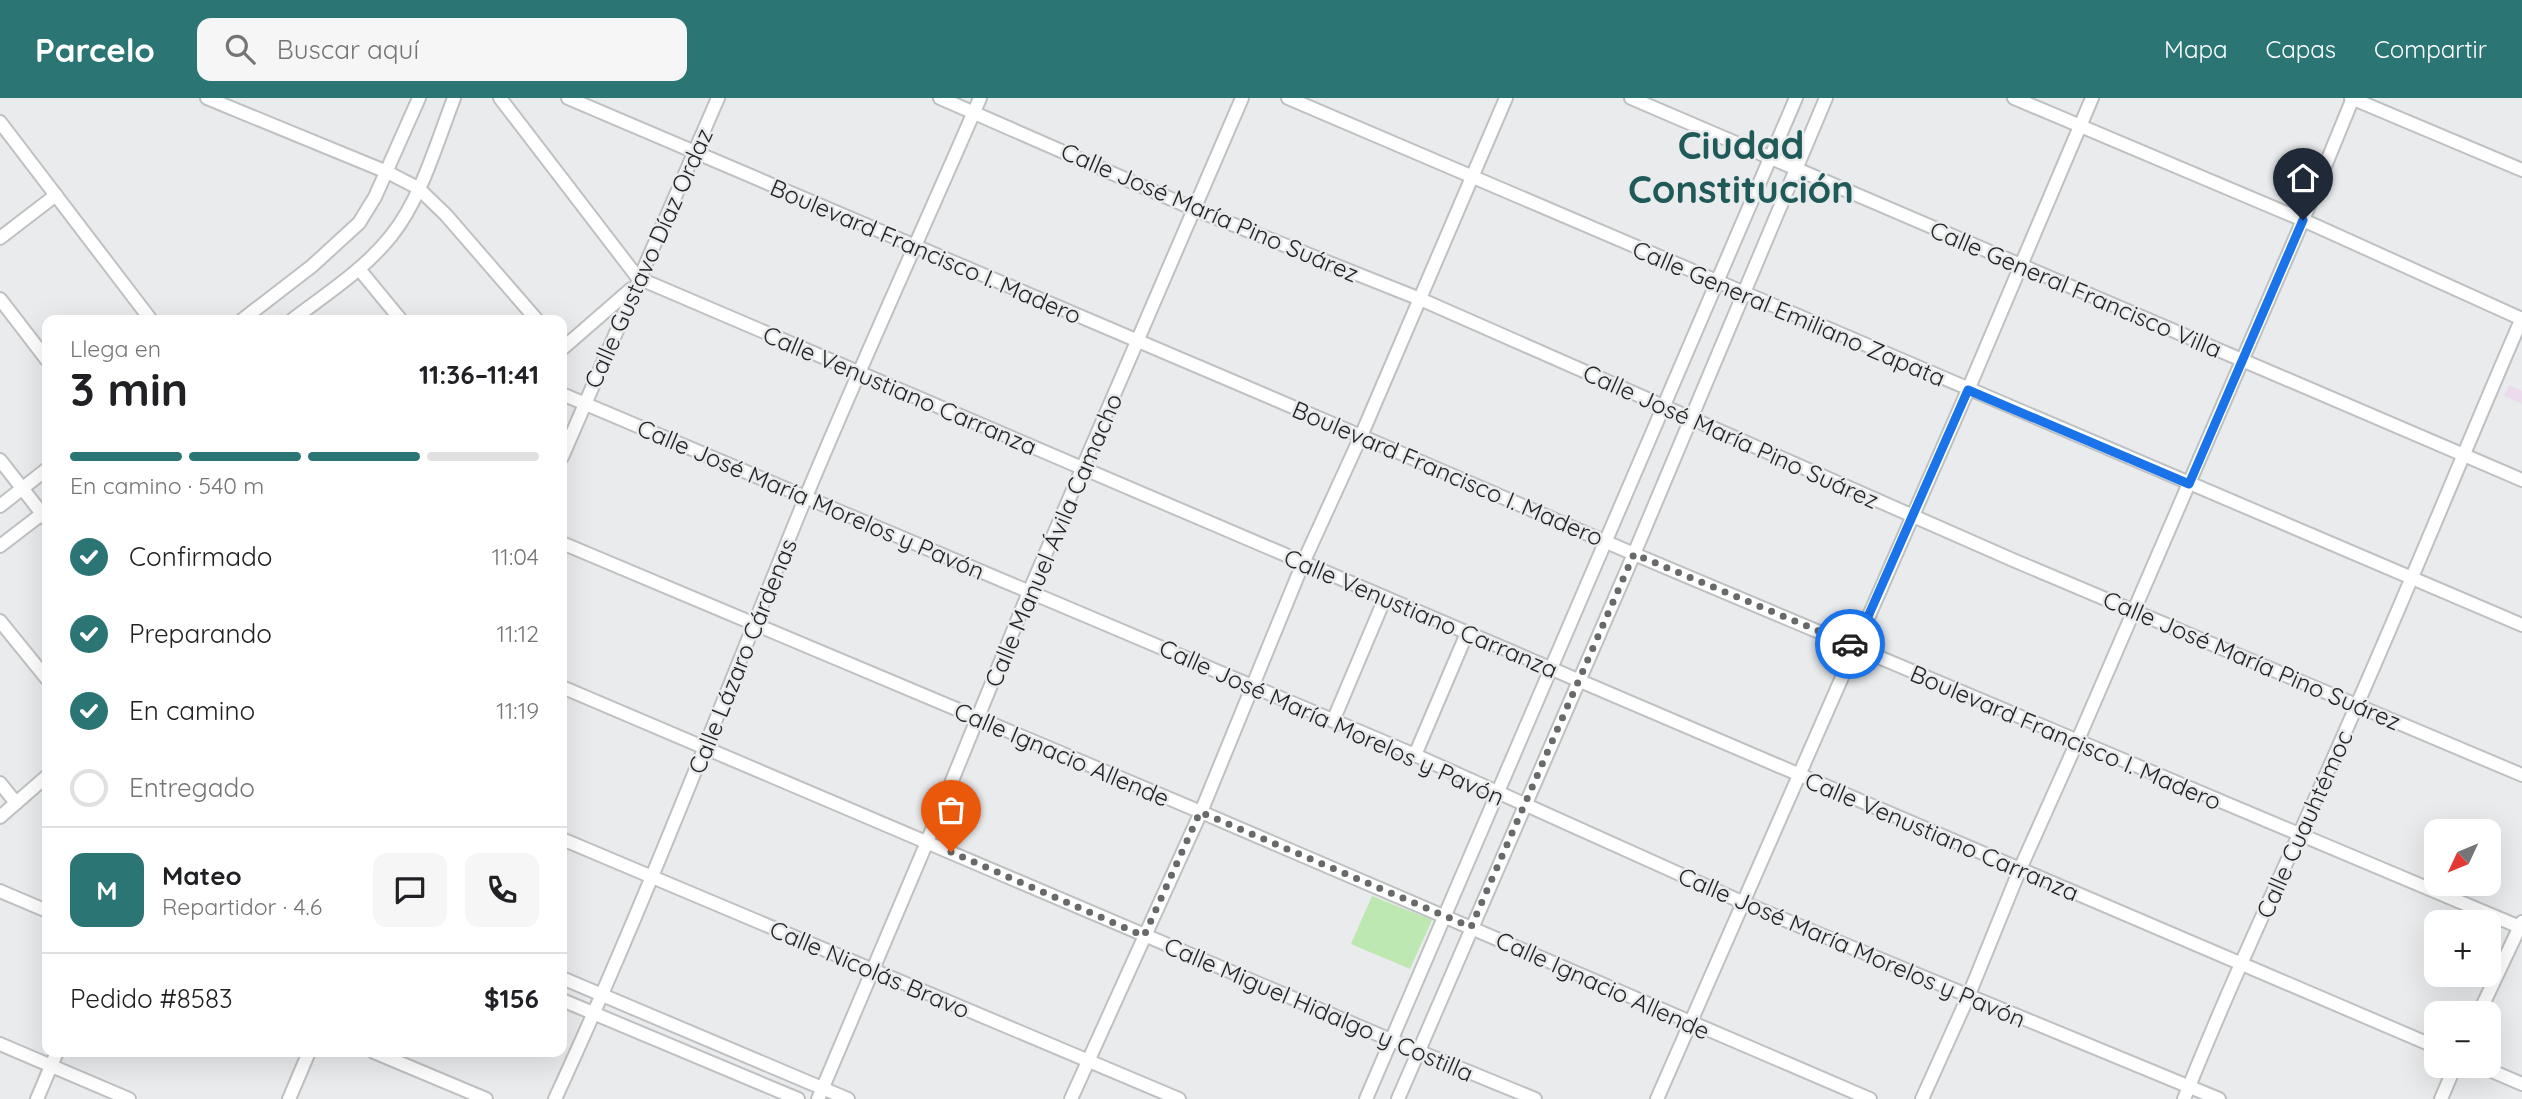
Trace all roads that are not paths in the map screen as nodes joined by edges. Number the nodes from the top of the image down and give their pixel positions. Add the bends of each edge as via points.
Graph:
1 (207, 98) edge
2 (419, 98) edge
3 (454, 98) edge
4 (500, 98) edge
5 (568, 98) edge
6 (718, 98) edge
7 (940, 98) edge
8 (980, 98) edge
9 (1242, 98) edge
10 (1288, 98) edge
11 (1506, 98) edge
12 (1631, 98) edge
13 (1796, 98) edge
14 (1826, 98) edge
15 (2014, 98) edge
16 (2092, 98) edge
17 (2353, 98) edge
18 (974, 112) junction
19 (0, 122) edge
20 (2080, 126) junction
21 (694, 152) junction
22 (1770, 158) junction
23 (1794, 169) junction
24 (2522, 170) edge
25 (387, 172) junction
26 (1472, 177) junction
27 (418, 188) junction
28 (56, 195) junction
29 (1194, 209) junction
30 (2303, 220) junction
31 (0, 238) edge
32 (915, 247) junction
33 (2021, 265) junction
34 (359, 269) junction
35 (636, 282) junction
36 (1718, 282) junction
37 (1745, 293) junction
38 (0, 299) edge
39 (1420, 299) junction
40 (147, 315) edge
41 (248, 315) edge
42 (299, 315) edge
43 (397, 315) edge
44 (533, 315) edge
45 (2522, 318) edge
46 (1138, 340) junction
47 (567, 344) edge
48 (42, 354) edge
49 (2242, 360) junction
50 (859, 373) junction
51 (1968, 390) junction
52 (567, 396) edge
53 (585, 403) junction
54 (1665, 407) junction
55 (1691, 418) junction
56 (1361, 436) junction
57 (567, 445) edge
58 (2462, 454) junction
59 (0, 460) edge
60 (1082, 468) junction
61 (42, 473) edge
62 (2522, 480) edge
63 (2189, 484) junction
64 (22, 488) junction
65 (806, 498) junction
66 (0, 506) edge
67 (42, 510) edge
68 (1912, 514) junction
69 (42, 517) edge
70 (1606, 542) junction
71 (567, 545) edge
72 (0, 546) edge
73 (1634, 554) junction
74 (1303, 563) junction
75 (2411, 578) junction
76 (1029, 592) junction
77 (1385, 598) junction
78 (2133, 609) junction
79 (0, 621) edge
80 (2522, 625) edge
81 (755, 626) junction
82 (1467, 633) junction
83 (1855, 646) junction
84 (1552, 669) junction
85 (42, 673) edge
86 (1578, 680) junction
87 (1253, 686) junction
88 (567, 689) edge
89 (2358, 705) junction
90 (978, 719) junction
91 (1333, 721) junction
92 (2077, 742) junction
93 (705, 747) junction
94 (1415, 755) junction
95 (1799, 775) junction
96 (2522, 775) edge
97 (0, 783) edge
98 (42, 783) edge
99 (1497, 794) junction
100 (16, 803) junction
101 (1525, 807) junction
102 (1200, 812) junction
103 (0, 817) edge
104 (2300, 836) junction
105 (567, 841) edge
106 (928, 842) junction
107 (2020, 869) junction
108 (652, 877) junction
109 (0, 891) edge
110 (1744, 903) junction
111 (42, 909) edge
112 (1445, 916) junction
113 (2521, 926) edge
114 (1471, 927) junction
115 (1144, 936) junction
116 (2241, 964) junction
117 (873, 970) junction
118 (567, 980) edge
119 (603, 995) junction
120 (1968, 997) junction
121 (2485, 1001) edge
122 (567, 1002) edge
123 (594, 1014) junction
124 (1691, 1024) junction
125 (1391, 1040) junction
126 (2424, 1042) edge
127 (0, 1044) edge
128 (1418, 1051) junction
129 (55, 1057) edge
130 (307, 1057) edge
131 (386, 1057) edge
132 (1087, 1060) junction
133 (52, 1066) junction
134 (2501, 1075) edge
135 (2450, 1078) edge
136 (2522, 1084) edge
137 (2186, 1093) edge
138 (820, 1094) edge
139 (37, 1099) edge
140 (129, 1099) edge
141 (289, 1099) edge
142 (486, 1099) edge
143 (555, 1099) edge
144 (799, 1099) edge
145 (848, 1099) edge
146 (1071, 1099) edge
147 (1179, 1099) edge
148 (1366, 1099) edge
149 (1398, 1099) edge
150 (1535, 1099) edge
151 (1657, 1099) edge
152 (1870, 1099) edge
153 (1922, 1099) edge
154 (2219, 1099) edge
155 (2441, 1099) edge

1 - 25 street
2 - 25 street
3 - 27 street
4 - 35 street
5 - 21 street, Boulevard Francisco I. Madero
6 - 21 street, Calle Gustavo Díaz Ordaz
7 - 18 street, Calle José María Pino Suárez
8 - 18 street, Calle Lázaro Cárdenas
9 - 29 street, Calle Manuel Ávila Camacho
10 - 26 street, Calle General Emiliano Zapata
11 - 26 street
12 - 22 street, Calle General Francisco Villa
13 - 22 street
14 - 23 street
15 - 20 street
16 - 20 street
17 - 24 street
17 - 30 street
18 - 29 street, Calle José María Pino Suárez
18 - 32 street, Calle Lázaro Cárdenas
19 - 28 street
20 - 30 street
20 - 33 street
21 - 32 street, Boulevard Francisco I. Madero
21 - 35 street, Calle Gustavo Díaz Ordaz
22 - 23 street, Calle General Francisco Villa
22 - 36 street
23 - 33 street, Calle General Francisco Villa
23 - 37 street
25 - 27 street
25 - 41 street via 354,228
26 - 36 street, Calle General Emiliano Zapata
26 - 39 street
27 - 34 street via 392,235
27 - 44 street
28 - 31 street
28 - 40 street
29 - 39 street, Calle José María Pino Suárez
29 - 46 street, Calle Manuel Ávila Camacho
30 - 45 street
30 - 49 street
32 - 46 street, Boulevard Francisco I. Madero
32 - 50 street, Calle Lázaro Cárdenas
33 - 49 street, Calle General Francisco Villa
33 - 51 street
34 - 42 street
34 - 43 street
35 - 47 street
35 - 50 street, Calle Venustiano Carranza
35 - 53 street, Calle Gustavo Díaz Ordaz
36 - 37 street, Calle General Emiliano Zapata
36 - 54 street
37 - 51 street, Calle General Emiliano Zapata
37 - 55 street
38 - 48 street
39 - 54 street, Calle José María Pino Suárez
39 - 56 street
45 - 58 street, Calle Cuauhtémoc
46 - 56 street, Boulevard Francisco I. Madero
46 - 60 street, Calle Manuel Ávila Camacho
49 - 58 street, Calle General Francisco Villa
49 - 63 street
50 - 60 street, Calle Venustiano Carranza
50 - 65 street, Calle Lázaro Cárdenas
51 - 63 street, Calle General Emiliano Zapata
51 - 68 street
52 - 53 street, Calle José María Morelos y Pavón
53 - 57 street, Calle Gustavo Díaz Ordaz
53 - 65 street, Calle José María Morelos y Pavón
54 - 55 street, Calle José María Pino Suárez
54 - 70 street
55 - 68 street, Calle José María Pino Suárez
55 - 73 street
56 - 70 street, Boulevard Francisco I. Madero
56 - 74 street
58 - 62 street, Calle General Francisco Villa
58 - 75 street, Calle Cuauhtémoc
59 - 64 street
60 - 74 street, Calle Venustiano Carranza
60 - 76 street, Calle Manuel Ávila Camacho
61 - 64 street
63 - 75 street, Calle General Emiliano Zapata
63 - 78 street
64 - 66 street
64 - 67 street
65 - 76 street, Calle José María Morelos y Pavón
65 - 81 street, Calle Lázaro Cárdenas
68 - 78 street, Calle José María Pino Suárez
68 - 83 street
69 - 72 street
70 - 73 street, Boulevard Francisco I. Madero
70 - 84 street
71 - 81 street, Calle Ignacio Allende
73 - 83 street, Boulevard Francisco I. Madero
73 - 86 street
74 - 77 street, Calle Venustiano Carranza
74 - 87 street
75 - 80 street, Calle General Emiliano Zapata
75 - 89 street, Calle Cuauhtémoc
76 - 87 street, Calle José María Morelos y Pavón
76 - 90 street, Calle Manuel Ávila Camacho
77 - 82 street, Calle Venustiano Carranza
77 - 91 street
78 - 89 street, Calle José María Pino Suárez
78 - 92 street
79 - 85 street
81 - 90 street, Calle Ignacio Allende
81 - 93 street, Calle Lázaro Cárdenas
82 - 84 street, Calle Venustiano Carranza
82 - 94 street
83 - 92 street, Boulevard Francisco I. Madero
83 - 95 street
84 - 86 street, Calle Venustiano Carranza
84 - 99 street
86 - 95 street, Calle Venustiano Carranza
86 - 101 street
87 - 91 street, Calle José María Morelos y Pavón
87 - 102 street
88 - 93 street, Calle Miguel Hidalgo y Costilla
89 - 96 street, Calle José María Pino Suárez
89 - 104 street, Calle Cuauhtémoc
90 - 102 street, Calle Ignacio Allende
90 - 106 street, Calle Manuel Ávila Camacho
91 - 94 street, Calle José María Morelos y Pavón
92 - 104 street, Boulevard Francisco I. Madero
92 - 107 street
93 - 106 street, Calle Miguel Hidalgo y Costilla
93 - 108 street, Calle Lázaro Cárdenas
94 - 99 street, Calle José María Morelos y Pavón
95 - 107 street, Calle Venustiano Carranza
95 - 110 street
97 - 100 street
98 - 100 street
99 - 101 street, Calle José María Morelos y Pavón
99 - 112 street
100 - 103 street
101 - 110 street, Calle José María Morelos y Pavón
101 - 114 street
102 - 112 street, Calle Ignacio Allende
102 - 115 street
104 - 113 street, Boulevard Francisco I. Madero
104 - 116 street, Calle Cuauhtémoc
105 - 108 street, Calle Nicolás Bravo
106 - 115 street, Calle Miguel Hidalgo y Costilla
106 - 117 street, Calle Manuel Ávila Camacho
107 - 116 street, Calle Venustiano Carranza
107 - 120 street
108 - 117 street, Calle Nicolás Bravo
108 - 119 street, Calle Lázaro Cárdenas
109 - 111 street
110 - 120 street, Calle José María Morelos y Pavón
110 - 124 street
112 - 114 street, Calle Ignacio Allende
112 - 125 street
113 - 121 street
114 - 124 street, Calle Ignacio Allende
114 - 128 street
115 - 125 street, Calle Miguel Hidalgo y Costilla
115 - 132 street
116 - 126 street, Calle Venustiano Carranza
116 - 137 street, Calle Cuauhtémoc
117 - 132 street, Calle Nicolás Bravo
117 - 138 street, Calle Manuel Ávila Camacho
118 - 119 street
119 - 123 street, Calle Lázaro Cárdenas
119 - 138 street
120 - 137 street, Calle José María Morelos y Pavón
120 - 153 street
122 - 123 street
123 - 143 street, Calle Lázaro Cárdenas
123 - 144 street
124 - 151 street
124 - 152 street, Calle Ignacio Allende
125 - 128 street, Calle Miguel Hidalgo y Costilla
125 - 148 street
127 - 133 street
128 - 149 street
128 - 150 street, Calle Miguel Hidalgo y Costilla
129 - 133 street
130 - 141 street
131 - 142 street
132 - 146 street
132 - 147 street, Calle Nicolás Bravo
133 - 139 street
133 - 140 street
134 - 136 street
135 - 155 street
137 - 154 street, Calle José María Morelos y Pavón
138 - 145 street

